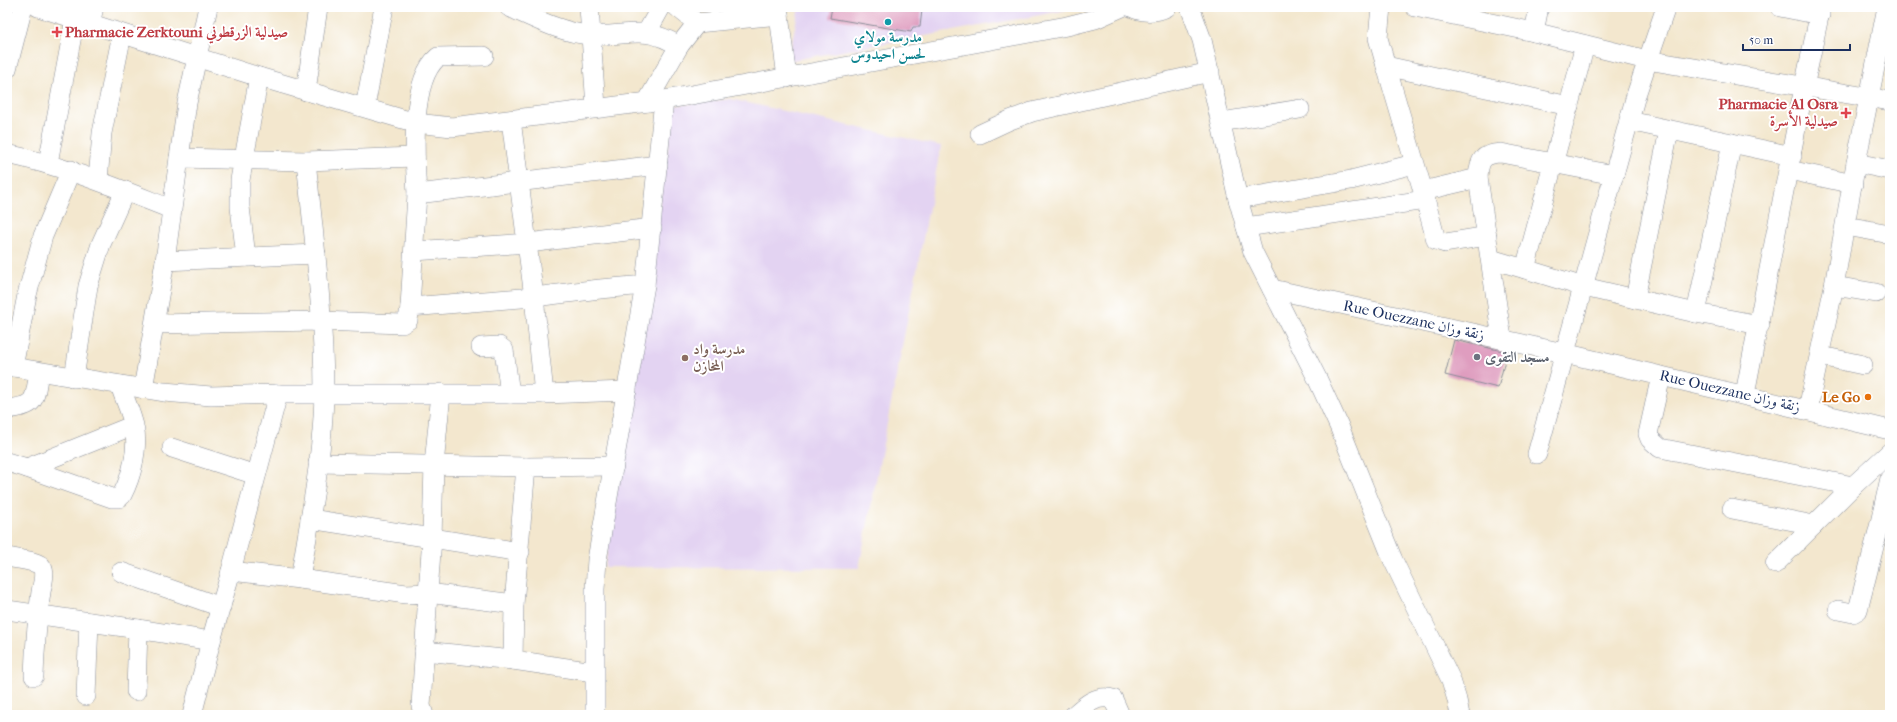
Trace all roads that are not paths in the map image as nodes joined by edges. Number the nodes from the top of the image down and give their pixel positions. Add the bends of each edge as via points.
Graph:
1 (23, 7) edge
2 (38, 7) edge
3 (208, 7) edge
4 (318, 7) edge
5 (384, 7) edge
6 (509, 7) edge
7 (589, 7) edge
8 (661, 7) edge
9 (677, 7) edge
10 (1122, 7) edge
11 (1131, 7) edge
12 (1167, 7) edge
13 (1190, 7) edge
14 (1381, 7) edge
15 (1538, 7) edge
16 (1666, 7) edge
17 (1780, 7) edge
18 (1887, 7) edge
19 (1422, 8) edge
20 (778, 11) edge
21 (1820, 11) edge
22 (1471, 13) edge
23 (86, 16) edge
24 (697, 23) junction
25 (647, 32) junction
26 (1534, 32) junction
27 (122, 34) junction
28 (591, 36) junction
29 (1585, 45) junction
30 (680, 46) junction
31 (484, 56) dead end
32 (197, 58) junction
33 (1647, 60) junction
34 (1386, 66) junction
35 (7, 69) edge
36 (1210, 72) junction
37 (259, 77) junction
38 (787, 78) junction
39 (1804, 87) junction
40 (306, 91) junction
41 (1869, 98) junction
42 (656, 101) junction
43 (1890, 101) edge
44 (1569, 106) junction
45 (365, 107) junction
46 (596, 107) junction
47 (1300, 109) dead end
48 (511, 120) junction
49 (1629, 121) junction
50 (1221, 122) junction
51 (416, 123) junction
52 (1669, 130) junction
53 (980, 134) dead end
54 (1732, 143) junction
55 (7, 154) edge
56 (415, 157) junction
57 (179, 158) junction
58 (243, 159) junction
59 (306, 161) junction
60 (1856, 162) junction
61 (48, 163) junction
62 (1554, 163) junction
63 (1791, 163) junction
64 (1414, 164) junction
65 (658, 165) junction
66 (71, 170) junction
67 (1890, 170) edge
68 (1614, 175) junction
69 (1478, 178) junction
70 (98, 180) junction
71 (520, 183) junction
72 (1852, 184) junction
73 (125, 191) junction
74 (417, 194) junction
75 (1424, 196) junction
76 (1238, 199) junction
77 (171, 210) junction
78 (1846, 226) junction
79 (1246, 227) junction
80 (652, 228) junction
81 (1890, 234) edge
82 (1488, 236) junction
83 (528, 243) junction
84 (414, 251) junction
85 (316, 254) junction
86 (246, 257) junction
87 (1491, 259) junction
88 (165, 261) junction
89 (1525, 269) junction
90 (646, 285) junction
91 (1834, 286) junction
92 (1584, 287) junction
93 (1272, 289) junction
94 (1876, 293) dead end
95 (534, 297) junction
96 (1635, 299) junction
97 (410, 307) junction
98 (1696, 312) junction
99 (320, 321) junction
100 (155, 324) junction
101 (1760, 325) junction
102 (1502, 339) junction
103 (481, 347) dead end
104 (1564, 353) junction
105 (1821, 356) junction
106 (1863, 365) dead end
107 (10, 367) edge
108 (39, 372) junction
109 (1661, 376) junction
110 (74, 378) junction
111 (120, 385) junction
112 (143, 389) junction
113 (627, 391) junction
114 (441, 393) junction
115 (278, 394) junction
116 (324, 394) junction
117 (510, 394) junction
118 (544, 394) junction
119 (1745, 394) junction
120 (7, 409) edge
121 (1808, 409) junction
122 (134, 425) junction
123 (1890, 428) edge
124 (172, 448) dead end
125 (1890, 452) edge
126 (1537, 454) dead end
127 (7, 462) edge
128 (318, 462) junction
129 (434, 465) junction
130 (614, 466) junction
131 (526, 467) junction
132 (27, 468) junction
133 (256, 475) junction
134 (1890, 478) edge
135 (1853, 486) junction
136 (1732, 509) dead end
137 (310, 519) junction
138 (1814, 525) junction
139 (432, 538) junction
140 (520, 552) junction
141 (7, 557) edge
142 (1775, 564) dead end
143 (231, 571) junction
144 (121, 572) dead end
145 (300, 580) junction
146 (428, 593) junction
147 (514, 604) junction
148 (221, 607) junction
149 (7, 610) edge
150 (1838, 610) dead end
151 (38, 615) junction
152 (89, 622) junction
153 (138, 628) junction
154 (211, 642) junction
155 (424, 651) junction
156 (513, 660) junction
157 (594, 672) junction
158 (34, 676) dead end
159 (136, 691) dead end
160 (86, 696) dead end
161 (192, 715) edge
162 (424, 715) edge
163 (595, 715) edge
164 (1074, 715) edge
165 (1120, 715) edge
166 (1460, 715) edge

1 - 35 street
2 - 23 street
3 - 32 street
4 - 40 street
5 - 45 street
6 - 28 street via 563,29
7 - 28 street
8 - 25 street
9 - 24 street
10 - 38 street via 1094,19 1067,26
11 - 12 street via 1149,12
13 - 36 street
14 - 34 street via 1378,38
15 - 26 street
16 - 33 street
17 - 21 street
18 - 41 street
19 - 22 street
20 - 24 street
20 - 38 street
21 - 39 street
22 - 26 street
23 - 27 street
23 - 61 street
24 - 30 street
25 - 28 street
25 - 30 street
26 - 29 street
27 - 32 street
27 - 70 street via 103,126
28 - 46 street
29 - 33 street
29 - 44 street
30 - 42 street
31 - 51 street via 438,57 432,62 424,77
32 - 37 street
32 - 57 street
33 - 39 street
33 - 49 street
34 - 44 street
34 - 64 street
36 - 50 street
36 - 53 street via 1040,110
37 - 40 street
37 - 58 street
38 - 42 street
39 - 41 street
39 - 63 street
40 - 45 street
41 - 43 street
41 - 60 street
42 - 46 street
42 - 65 street
44 - 62 street
45 - 51 street
46 - 48 street
47 - 50 street
48 - 51 street via 452,127
48 - 71 street
49 - 52 street
49 - 68 street
50 - 76 street
51 - 56 street
52 - 54 street
52 - 96 street
54 - 63 street
54 - 98 street
55 - 61 street
56 - 59 street
56 - 74 street
57 - 58 street
57 - 77 street
58 - 59 street
58 - 86 street via 240,207
59 - 85 street
60 - 67 street
60 - 72 street
61 - 66 street
62 - 68 street
62 - 69 street via 1501,153 1490,154 1483,158 1479,165
62 - 89 street
63 - 72 street
63 - 101 street
64 - 75 street
64 - 76 street via 1351,180
65 - 71 street
65 - 80 street
66 - 70 street
66 - 107 street via 44,236
68 - 92 street
69 - 75 street
69 - 82 street
70 - 73 street
71 - 74 street
71 - 83 street
72 - 78 street
73 - 77 street
73 - 110 street via 101,244 88,286
74 - 84 street
75 - 79 street
75 - 82 street via 1438,242
76 - 79 street
77 - 88 street
78 - 81 street
78 - 91 street
79 - 93 street via 1253,252
80 - 83 street
80 - 90 street
82 - 87 street
83 - 84 street
83 - 95 street
84 - 97 street
85 - 86 street
85 - 99 street
86 - 88 street
87 - 89 street
87 - 102 street
88 - 100 street
89 - 92 street
90 - 95 street
90 - 113 street
91 - 94 street
91 - 105 street
92 - 96 street
92 - 104 street
93 - 102 street, Rue Ouezzane زنقة وزان
93 - 166 street via 1339,426 1393,560 1450,680
95 - 97 street
95 - 118 street
96 - 98 street
97 - 99 street via 408,320 402,324
98 - 101 street
99 - 100 street
99 - 116 street
100 - 112 street
101 - 119 street
102 - 104 street, Rue Ouezzane زنقة وزان
103 - 117 street via 499,346 504,350
104 - 109 street, Rue Ouezzane زنقة وزان
104 - 126 street
105 - 106 street
105 - 121 street
107 - 108 street
108 - 110 street
108 - 120 street via 35,396 30,404
109 - 119 street, Rue Ouezzane زنقة وزان
109 - 135 street via 1648,434 1650,440 1660,448
110 - 111 street
111 - 112 street
111 - 122 street
112 - 115 street via 211,396
113 - 118 street
113 - 130 street
114 - 116 street
114 - 117 street
114 - 129 street
115 - 116 street
115 - 133 street
116 - 128 street
117 - 118 street
119 - 121 street, Rue Ouezzane زنقة وزان
121 - 123 street, Rue Ouezzane زنقة وزان
122 - 132 street
122 - 132 street via 133,460 124,491 119,498 112,498
124 - 133 street
125 - 135 street
127 - 132 street
128 - 129 street
128 - 137 street
129 - 131 street
129 - 139 street
130 - 131 street
130 - 157 street via 597,560
131 - 140 street
133 - 143 street
134 - 150 street via 1858,610 1853,613
135 - 138 street
136 - 138 street
137 - 139 street
137 - 145 street
138 - 142 street
139 - 140 street
139 - 146 street
140 - 147 street
141 - 151 street via 42,566 44,577
143 - 145 street
143 - 148 street
144 - 148 street
145 - 146 street via 406,594
146 - 147 street
146 - 155 street
147 - 156 street
148 - 154 street
149 - 151 street
151 - 152 street
151 - 158 street
152 - 153 street
152 - 160 street
153 - 154 street
153 - 159 street
154 - 161 street
155 - 156 street
155 - 162 street via 421,706
156 - 157 street
157 - 163 street
164 - 165 street via 1089,702 1106,697 1113,700

